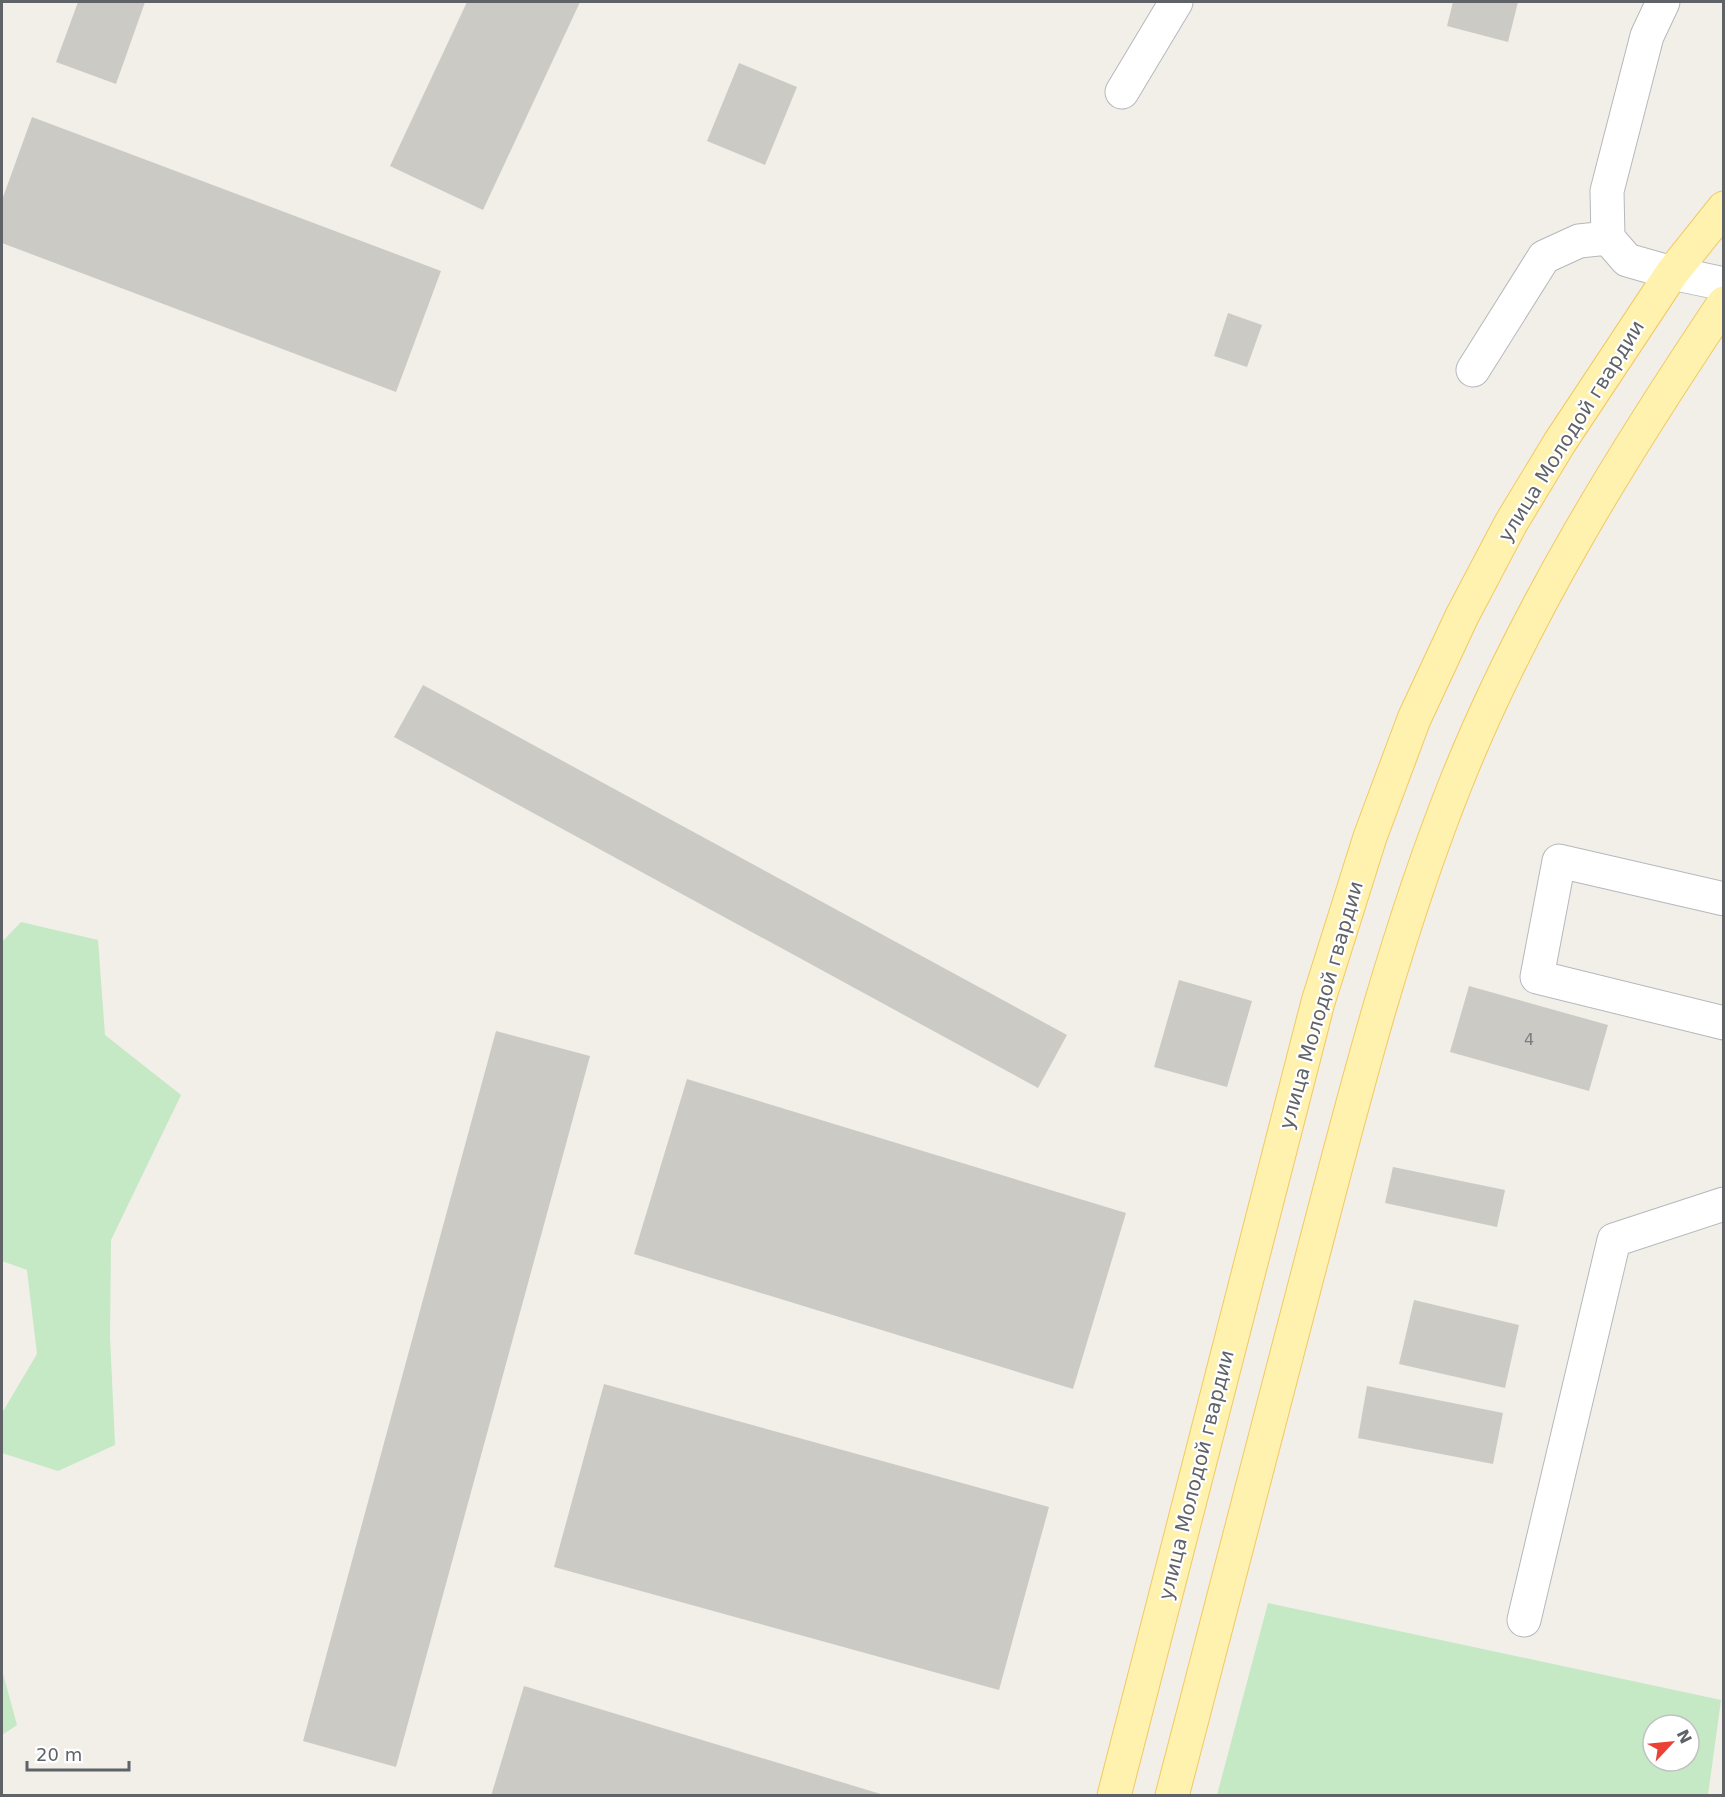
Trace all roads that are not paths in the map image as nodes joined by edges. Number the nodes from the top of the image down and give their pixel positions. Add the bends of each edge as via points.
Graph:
1 (1176, 2) edge
2 (1663, 2) edge
3 (1122, 92) dead end
4 (1724, 208) edge
5 (1608, 238) junction
6 (1672, 273) junction
7 (1724, 284) edge
8 (1724, 303) edge
9 (1473, 370) dead end
10 (1724, 899) edge
11 (1724, 1023) edge
12 (1724, 1204) edge
13 (1524, 1620) dead end
14 (1114, 1796) edge
15 (1172, 1796) edge

1 - 3 street
2 - 5 street via 1647,36 1607,191
4 - 6 main road, улица Молодой гвардии
5 - 6 street via 1628,260
5 - 9 street via 1579,241 1544,257
6 - 7 street
6 - 14 main road, улица Молодой гвардии via 1560,442 1511,524 1414,719 1370,837 1318,1002
8 - 15 main road via 1614,472 1569,552 1508,670 1453,790 1410,909 1358,1082
10 - 11 street via 1559,861 1537,977
12 - 13 street via 1614,1240

